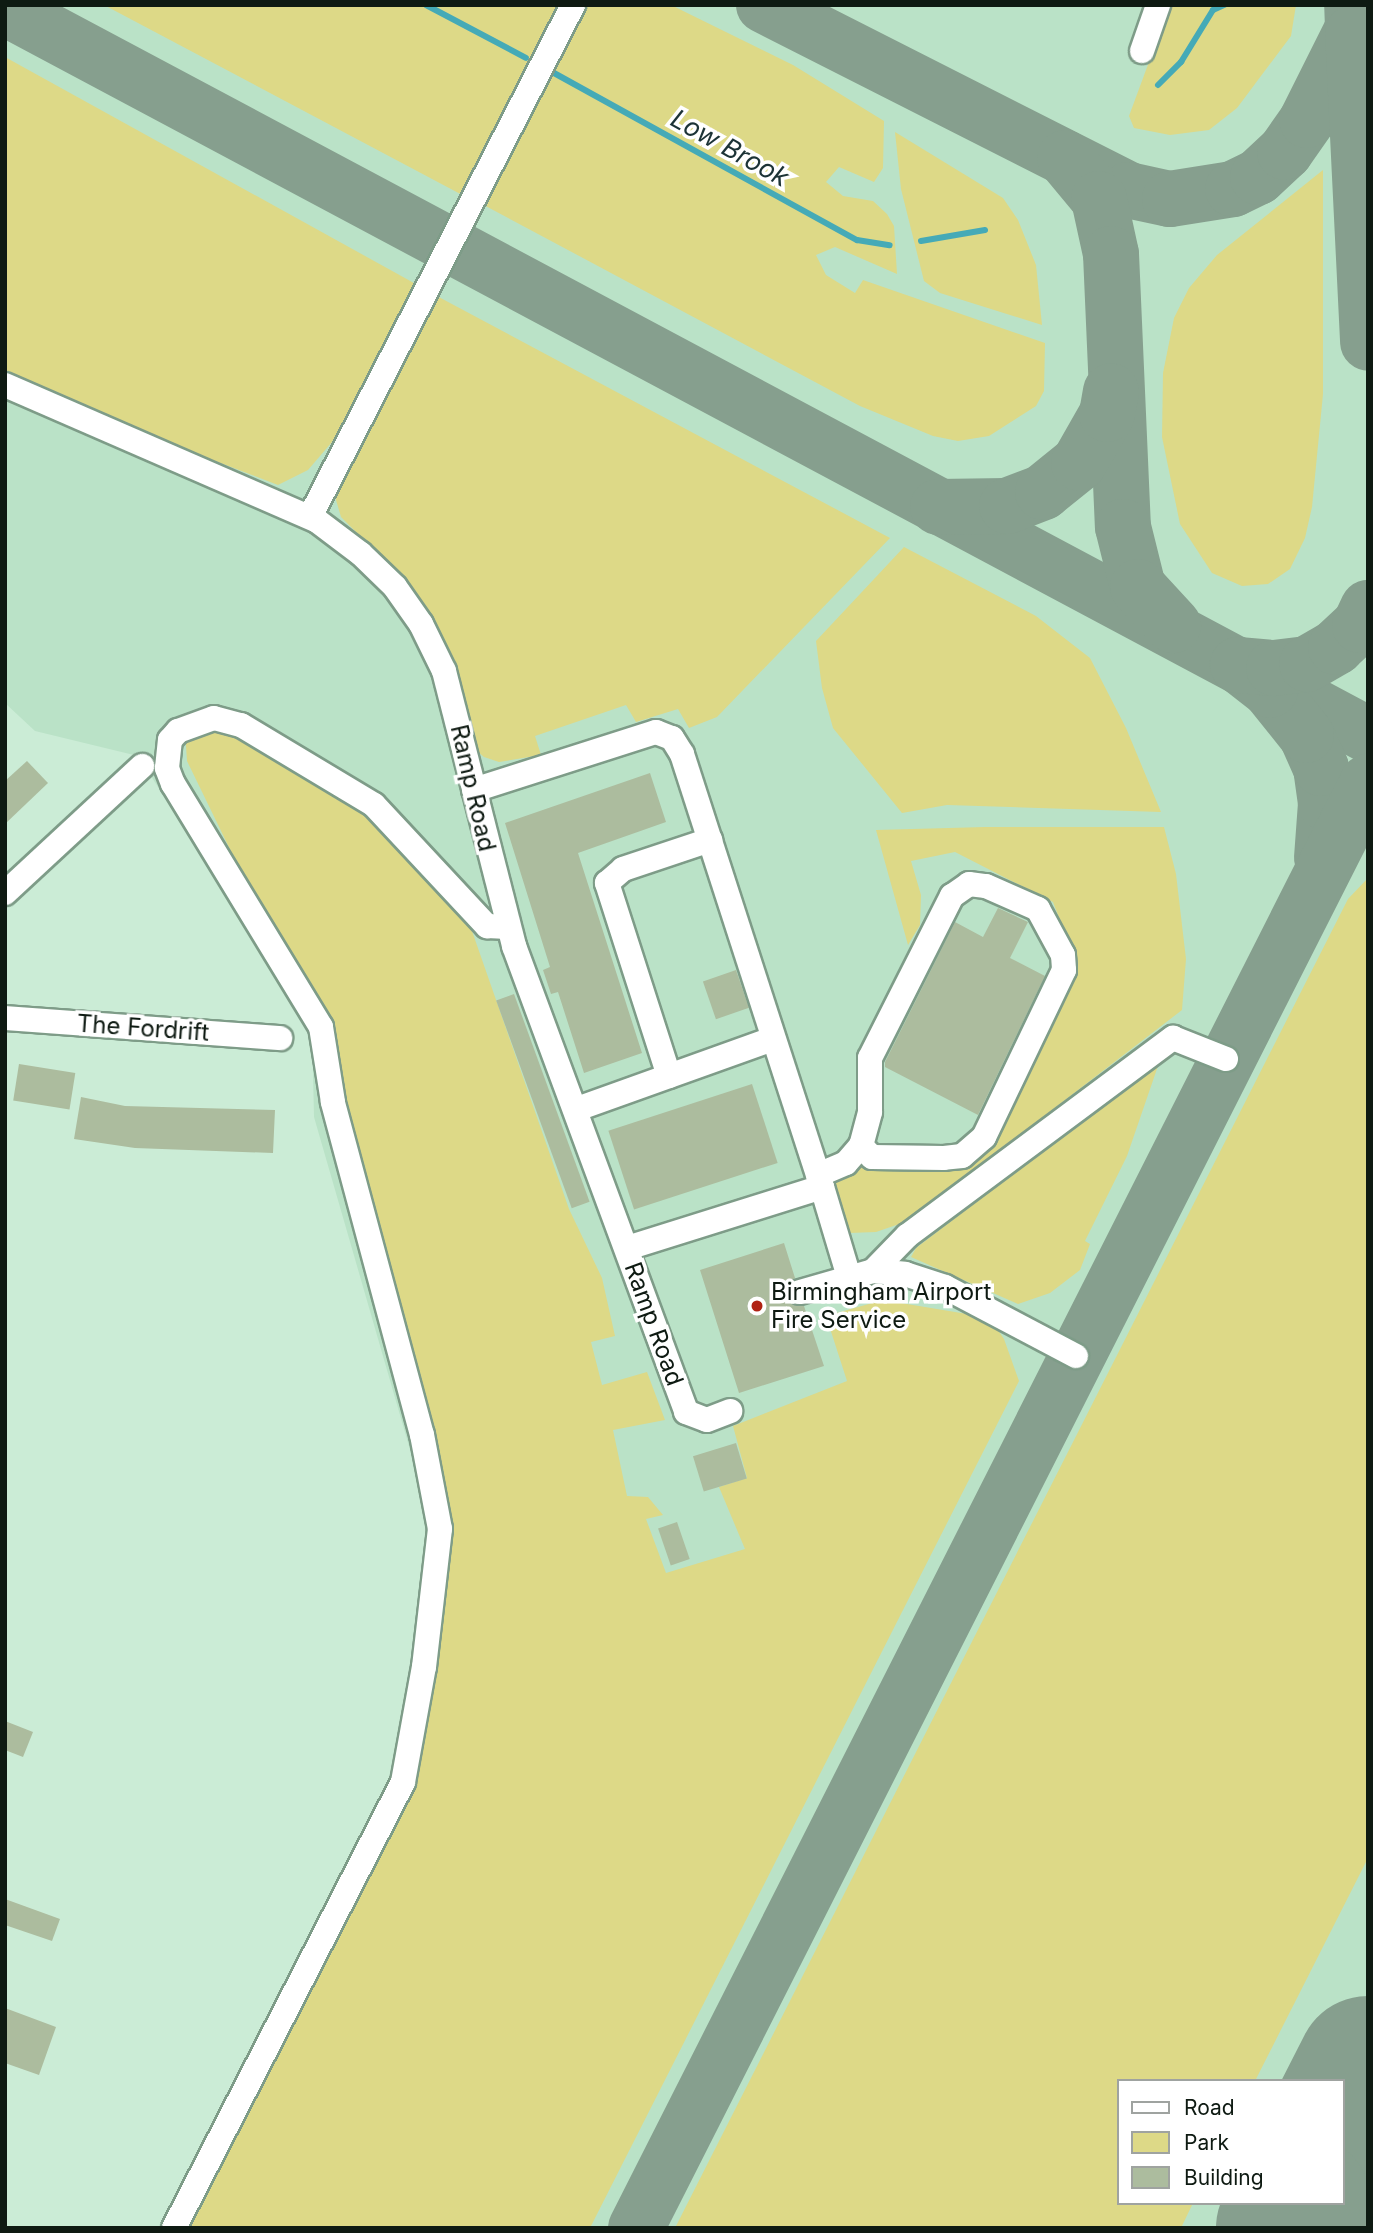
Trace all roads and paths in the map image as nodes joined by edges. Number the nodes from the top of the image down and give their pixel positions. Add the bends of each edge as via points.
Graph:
1 (573, 5) edge
2 (1158, 5) edge
3 (1142, 51) dead end
4 (5, 385) edge
5 (310, 517) junction
6 (142, 766) dead end
7 (474, 790) junction
8 (710, 840) junction
9 (5, 893) edge
10 (508, 927) junction
11 (5, 1018) edge
12 (280, 1038) dead end
13 (773, 1039) junction
14 (1226, 1059) dead end
15 (669, 1076) junction
16 (577, 1109) junction
17 (861, 1146) junction
18 (820, 1181) junction
19 (627, 1248) junction
20 (861, 1274) junction
21 (800, 1292) dead end
22 (1076, 1356) dead end
23 (730, 1411) dead end
24 (174, 2228) edge

1 - 5 street
2 - 3 street
4 - 5 street, Ramp Road
5 - 7 street, Ramp Road via 361,554 395,587 421,624 444,671
6 - 9 street
7 - 8 street via 656,732 666,733 679,745
7 - 10 street, Ramp Road
8 - 13 street
8 - 15 street via 623,869 607,883
10 - 16 street, Ramp Road
10 - 24 street via 487,926 374,805 241,725 214,718 178,731 170,740 167,768 173,784 321,1027 333,1102 422,1434 440,1529 416,1715 402,1782
11 - 12 street, The Fordrift
13 - 15 street
13 - 18 street
14 - 20 street via 1173,1038
15 - 16 street
16 - 19 street, Ramp Road
17 - 17 street via 870,1112 870,1058 951,896 969,884 978,885 1038,909 1063,955 1064,970 984,1137 962,1156 944,1158 873,1157
17 - 18 street
18 - 19 street
18 - 20 street
19 - 23 street, Ramp Road via 686,1412 707,1420
20 - 21 street
20 - 22 street via 905,1274 945,1287

